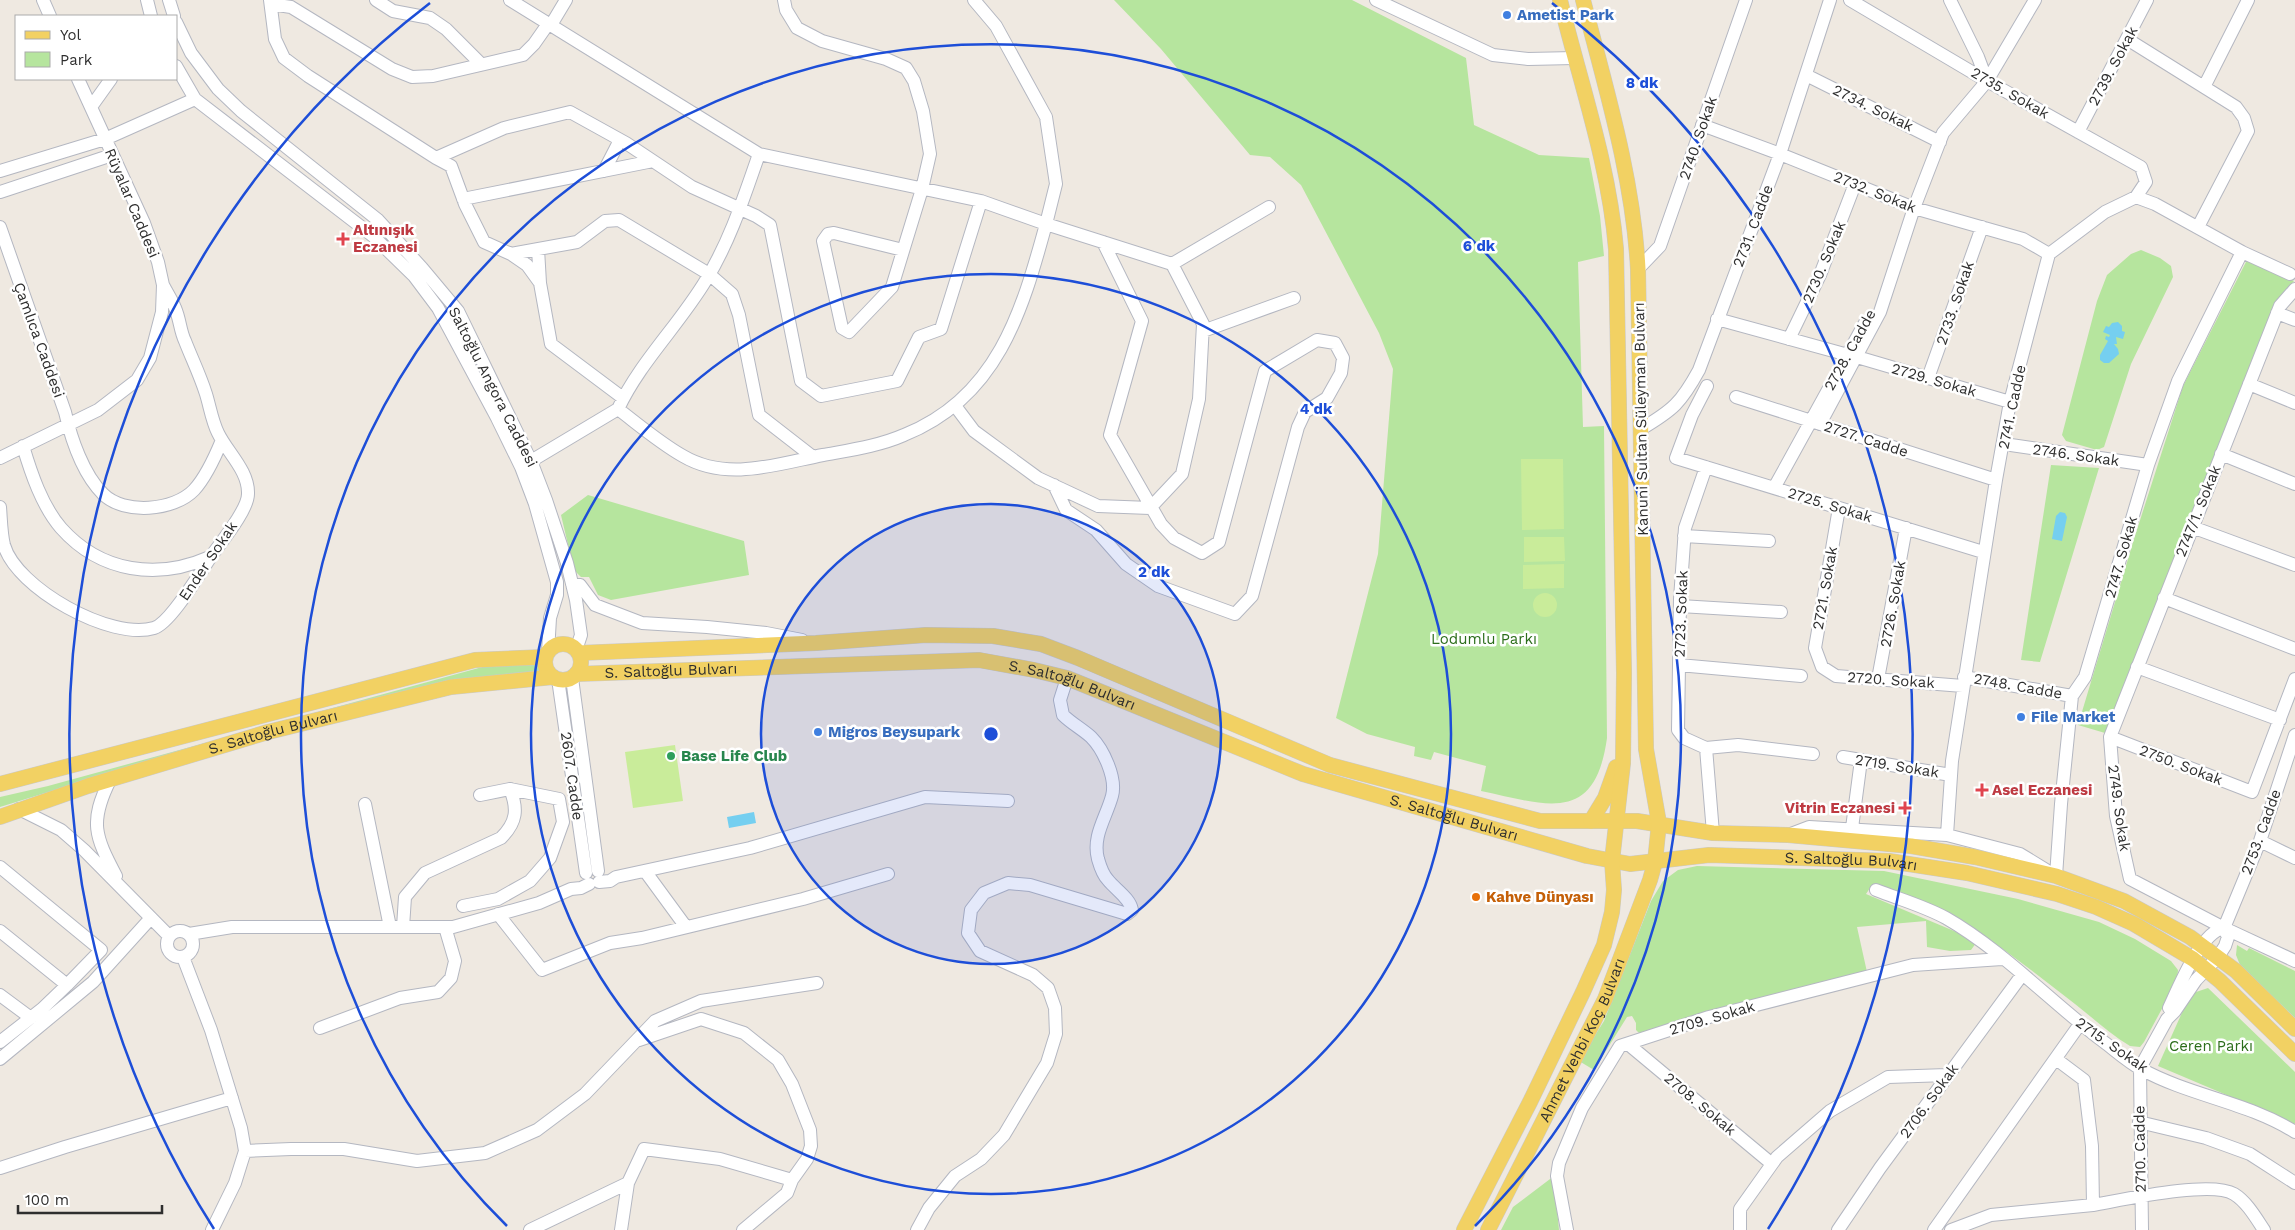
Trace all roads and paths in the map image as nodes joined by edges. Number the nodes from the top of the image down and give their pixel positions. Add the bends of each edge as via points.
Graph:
1 (147, 0) edge
2 (169, 0) edge
3 (376, 0) edge
4 (510, 0) edge
5 (566, 0) edge
6 (784, 0) edge
7 (974, 0) edge
8 (1376, 0) edge
9 (1560, 0) edge
10 (1583, 0) edge
11 (1746, 0) edge
12 (1830, 0) edge
13 (1850, 0) edge
14 (1950, 0) edge
15 (2035, 0) edge
16 (2148, 0) edge
17 (2248, 0) edge
18 (271, 2) edge
19 (151, 15) edge
20 (174, 15) edge
21 (550, 24) junction
22 (178, 26) edge
23 (2127, 39) junction
24 (1574, 58) junction
25 (480, 63) junction
26 (178, 69) edge
27 (1806, 75) junction
28 (78, 80) edge
29 (110, 80) edge
30 (1987, 81) junction
31 (2204, 87) junction
32 (195, 99) junction
33 (91, 107) junction
34 (1702, 125) junction
35 (2078, 132) junction
36 (105, 139) junction
37 (620, 140) junction
38 (1940, 142) junction
39 (759, 154) junction
40 (1780, 154) junction
41 (112, 155) junction
42 (436, 158) junction
43 (653, 161) junction
44 (0, 171) edge
45 (604, 171) junction
46 (1855, 184) junction
47 (922, 189) junction
48 (0, 192) edge
49 (2136, 197) junction
50 (463, 199) junction
51 (981, 202) junction
52 (1269, 207) dead end
53 (1910, 207) junction
54 (740, 209) junction
55 (1046, 224) junction
56 (0, 227) edge
57 (1982, 227) junction
58 (2198, 227) junction
59 (1103, 242) junction
60 (538, 249) junction
61 (903, 250) junction
62 (2242, 252) junction
63 (511, 254) junction
64 (2049, 254) junction
65 (1172, 264) junction
66 (1638, 269) junction
67 (709, 274) junction
68 (2290, 274) dead end
69 (540, 283) junction
70 (163, 285) junction
71 (2295, 289) edge
72 (1294, 298) dead end
73 (2277, 313) junction
74 (1717, 319) junction
75 (2295, 320) edge
76 (1203, 331) junction
77 (1789, 339) junction
78 (1852, 356) junction
79 (1928, 378) junction
80 (2249, 384) junction
81 (1708, 386) dead end
82 (1736, 398) dead end
83 (2010, 402) junction
84 (2295, 403) edge
85 (621, 404) junction
86 (956, 407) junction
87 (1815, 423) junction
88 (68, 425) junction
89 (1641, 429) junction
90 (222, 440) junction
91 (2004, 444) junction
92 (23, 446) junction
93 (2221, 454) junction
94 (813, 457) junction
95 (0, 458) edge
96 (526, 464) junction
97 (2148, 465) junction
98 (1706, 467) junction
99 (1996, 480) junction
100 (2295, 484) edge
101 (1054, 485) junction
102 (1774, 488) junction
103 (0, 507) edge
104 (1150, 508) junction
105 (1839, 508) junction
106 (2192, 527) junction
107 (1906, 528) junction
108 (1684, 536) junction
109 (1769, 541) dead end
110 (1983, 552) junction
111 (212, 556) junction
112 (2295, 565) edge
113 (572, 584) junction
114 (2164, 598) junction
115 (1680, 606) junction
116 (1782, 612) dead end
117 (816, 643) junction
118 (2295, 649) edge
119 (578, 652) junction
120 (546, 654) junction
121 (1679, 665) junction
122 (1822, 667) joint
123 (2137, 667) junction
124 (1801, 676) dead end
125 (564, 677) junction
126 (1067, 678) junction
127 (2295, 678) edge
128 (1878, 679) junction
129 (1964, 681) junction
130 (2072, 696) junction
131 (2280, 720) junction
132 (2295, 735) edge
133 (2110, 737) junction
134 (1623, 744) junction
135 (1706, 748) junction
136 (582, 754) junction
137 (1813, 754) dead end
138 (569, 756) junction
139 (1843, 758) dead end
140 (2291, 759) edge
141 (1861, 760) junction
142 (1951, 775) junction
143 (110, 780) junction
144 (0, 784) edge
145 (510, 789) junction
146 (480, 795) dead end
147 (1008, 802) dead end
148 (365, 804) dead end
149 (19, 809) junction
150 (0, 817) edge
151 (1617, 820) junction
152 (1591, 821) junction
153 (1659, 823) junction
154 (1852, 828) junction
155 (1714, 833) junction
156 (1788, 835) junction
157 (1947, 835) junction
158 (1614, 840) joint
159 (2260, 841) junction
160 (1658, 842) joint
161 (2295, 858) edge
162 (1612, 861) junction
163 (1655, 862) junction
164 (0, 867) edge
165 (645, 871) junction
166 (888, 874) dead end
167 (2056, 876) junction
168 (593, 877) junction
169 (123, 889) junction
170 (1876, 890) dead end
171 (463, 906) dead end
172 (498, 914) junction
173 (150, 919) junction
174 (390, 927) junction
175 (403, 927) junction
176 (445, 927) junction
177 (686, 927) junction
178 (2224, 928) junction
179 (0, 931) edge
180 (189, 934) junction
181 (169, 936) junction
182 (2204, 946) junction
183 (183, 957) junction
184 (2218, 957) junction
185 (2002, 959) junction
186 (2193, 959) junction
187 (2295, 962) edge
188 (2206, 969) junction
189 (2022, 975) junction
190 (817, 983) dead end
191 (66, 985) junction
192 (0, 995) edge
193 (31, 1018) junction
194 (2167, 1019) junction
195 (2080, 1024) junction
196 (320, 1028) dead end
197 (2295, 1029) edge
198 (0, 1042) edge
199 (635, 1042) junction
200 (1628, 1044) junction
201 (2295, 1054) edge
202 (0, 1059) edge
203 (2056, 1059) junction
204 (2140, 1068) junction
205 (1947, 1075) junction
206 (232, 1098) junction
207 (2139, 1122) junction
208 (2295, 1132) edge
209 (245, 1151) junction
210 (1772, 1164) junction
211 (0, 1168) edge
212 (792, 1180) junction
213 (2295, 1182) edge
214 (628, 1183) junction
215 (2141, 1196) junction
216 (2094, 1205) junction
217 (213, 1230) edge
218 (530, 1230) edge
219 (621, 1230) edge
220 (742, 1230) edge
221 (917, 1230) edge
222 (1464, 1230) edge
223 (1488, 1230) edge
224 (1567, 1230) edge
225 (1740, 1230) edge
226 (1838, 1230) edge
227 (1934, 1230) edge
228 (1951, 1230) edge
229 (2142, 1230) edge
230 (2264, 1230) edge

1 - 19 street
2 - 20 street
3 - 25 street via 393,11 430,18 446,29
4 - 21 street
5 - 21 street
6 - 47 street via 797,28 822,41 906,68 914,81 923,112 930,154
7 - 55 street via 996,26 1046,117 1056,184
8 - 24 street via 1493,55 1528,59
9 - 24 main road, Kanuni Sultan Süleyman Bulvarı
10 - 66 main road, Kanuni Sultan Süleyman Bulvarı via 1628,178
11 - 34 street, 2740. Sokak
12 - 27 street, 2731. Cadde
13 - 30 street, 2735. Sokak
14 - 30 street
15 - 30 street, 2728. Cadde
16 - 23 street, 2739. Sokak
17 - 31 street
18 - 25 street via 291,7 412,78 433,76
18 - 42 street via 275,39 284,58
21 - 25 street via 522,55
21 - 39 street
22 - 96 street, Saltoğlu Angora Caddesi via 191,53 218,90 378,220 458,311
23 - 31 street
23 - 35 street, 2739. Sokak
24 - 134 main road, Kanuni Sultan Süleyman Bulvarı via 1611,204 1616,249
26 - 32 street, Saltoğlu Angora Caddesi
27 - 38 street, 2734. Sokak
27 - 40 street, 2731. Cadde
28 - 33 street, Rüyalar Caddesi
29 - 33 street
30 - 35 street, 2735. Sokak
30 - 38 street, 2728. Cadde
31 - 58 street via 2236,107 2248,131
32 - 36 street
32 - 96 street, Saltoğlu Angora Caddesi via 360,224 414,276 438,308
33 - 36 street, Rüyalar Caddesi
34 - 40 street, 2732. Sokak
34 - 66 street, 2740. Sokak via 1660,246
35 - 49 street, 2735. Sokak via 2141,167 2146,182
36 - 41 street, Rüyalar Caddesi
36 - 44 street
37 - 42 street via 570,112 504,128
37 - 43 street
37 - 45 street
38 - 53 street, 2728. Cadde
39 - 47 street
39 - 54 street
40 - 46 street, 2732. Sokak
40 - 74 street, 2731. Cadde
41 - 48 street
41 - 70 street, Rüyalar Caddesi via 144,223
42 - 50 street via 451,166
43 - 45 street
43 - 54 street via 692,187
45 - 50 street
46 - 53 street, 2732. Sokak
46 - 77 street, 2730. Sokak via 1820,275
47 - 51 street
47 - 61 street
49 - 58 street
49 - 64 street via 2105,212
50 - 63 street via 484,242
51 - 54 street via 941,329 919,338 897,381 821,396 801,381 770,226
51 - 55 street
52 - 65 street
53 - 57 street, 2732. Sokak
53 - 78 street, 2728. Cadde via 1886,295
54 - 67 street via 726,245
55 - 59 street
55 - 86 street via 1015,324 999,355
56 - 88 street, Çamlıca Caddesi
57 - 64 street, 2732. Sokak via 2023,239
57 - 79 street, 2733. Sokak
58 - 62 street
59 - 65 street
59 - 104 street via 1142,321 1110,435
60 - 63 street
60 - 67 street via 577,242 605,221 619,220
60 - 69 street
61 - 61 street via 892,286 849,332 842,328 823,241 828,234
62 - 68 street
62 - 97 street, 2747. Sokak via 2178,382
63 - 69 street via 527,265
64 - 83 street, 2741. Cadde
65 - 76 street via 1203,324
66 - 89 main road, Kanuni Sultan Süleyman Bulvarı
67 - 85 street via 628,387
67 - 94 street via 732,294 759,415
69 - 85 street via 551,344
70 - 88 street, Rüyalar Caddesi via 162,312 150,358 137,380 98,410
70 - 90 street, Ender Sokak via 176,308 211,417
71 - 73 street, 2747/1. Sokak
72 - 76 street
73 - 75 street
73 - 80 street, 2747/1. Sokak
74 - 77 street, 2729. Sokak
74 - 89 street, 2731. Cadde via 1699,370 1685,396 1666,414
76 - 104 street via 1199,399 1182,474
77 - 78 street, 2729. Sokak
78 - 79 street, 2729. Sokak
78 - 87 street, 2728. Cadde
79 - 83 street, 2729. Sokak
80 - 84 street
80 - 93 street, 2747/1. Sokak
81 - 98 street, 2725. Sokak via 1692,415 1676,458
82 - 87 street, 2727. Cadde
83 - 91 street, 2741. Cadde
85 - 94 street via 683,456 711,467 740,470
85 - 96 street
86 - 94 street via 905,435 866,447
86 - 101 street via 974,432 1038,478
87 - 99 street, 2727. Cadde
87 - 102 street, 2728. Cadde
88 - 90 street, Çamlıca Caddesi via 91,478 104,495 134,508 180,501 204,476
88 - 92 street, Rüyalar Caddesi
89 - 153 main road, Kanuni Sultan Süleyman Bulvarı via 1646,749
90 - 111 street, Ender Sokak via 243,474 248,497
91 - 97 street, 2746. Sokak
91 - 99 street, 2741. Cadde
92 - 95 street, Rüyalar Caddesi
92 - 111 street via 36,482 61,528 81,547 103,560 128,568 169,570
93 - 100 street
93 - 106 street, 2747/1. Sokak
96 - 113 street, Saltoğlu Angora Caddesi via 568,563
96 - 120 street, Saltoğlu Angora Caddesi via 557,582
97 - 130 street, 2747. Sokak via 2085,677
98 - 102 street, 2725. Sokak
98 - 108 street, 2723. Sokak
99 - 110 street, 2741. Cadde
101 - 104 street via 1098,506
101 - 104 street via 1066,510 1096,530 1126,564 1158,586 1235,614 1252,596 1298,427 1305,412 1327,398 1341,373 1343,358 1335,343 1317,340 1265,371 1219,542 1202,553 1174,538
102 - 105 street, 2725. Sokak
103 - 111 street, Ender Sokak via 4,546 35,587 64,607 113,627 154,628 165,621
105 - 107 street, 2725. Sokak
105 - 122 street, 2721. Sokak via 1815,648
106 - 112 street
106 - 114 street, 2747/1. Sokak
107 - 110 street, 2725. Sokak
107 - 128 street, 2726. Sokak
108 - 109 street
108 - 115 street, 2723. Sokak
110 - 129 street, 2741. Cadde
113 - 117 street via 580,585 595,605 642,623 766,633
113 - 119 street, Saltoğlu Angora Caddesi via 581,635
114 - 118 street
114 - 123 street, 2747/1. Sokak
115 - 116 street
115 - 121 street, 2723. Sokak
117 - 119 main road, S. Saltoğlu Bulvarı
117 - 152 main road, S. Saltoğlu Bulvarı via 926,635 993,636 1041,644 1330,765 1540,821
119 - 120 main road, S. Saltoğlu Bulvarı via 563,644
119 - 125 main road via 580,664
120 - 125 main road via 546,668
120 - 144 main road, S. Saltoğlu Bulvarı via 475,660
121 - 124 street
121 - 135 street, 2723. Sokak via 1678,730 1684,738
122 - 128 street, 2720. Sokak via 1836,676
123 - 131 street
123 - 133 street, 2747/1. Sokak
125 - 126 main road, S. Saltoğlu Bulvarı via 979,660
125 - 136 street, 2607. Cadde
125 - 138 street, 2607. Cadde
125 - 143 main road, S. Saltoğlu Bulvarı via 451,686 268,732
126 - 162 main road, S. Saltoğlu Bulvarı via 1303,774 1534,842
126 - 221 street via 1060,700 1063,715 1090,736 1106,756 1110,774 1112,795 1102,818 1096,845 1098,858 1106,878 1129,902 1132,910 1127,914 1030,885 1008,883 984,893 971,910 968,933 974,946 988,956 1033,975 1048,988 1055,1008 1056,1034 1047,1063 1004,1136 981,1158 954,1176 929,1208
127 - 131 street
128 - 129 street, 2720. Sokak
129 - 130 street, 2748. Cadde
129 - 142 street, 2741. Cadde
130 - 167 street, 2747. Sokak
131 - 133 street, 2750. Sokak via 2252,792
132 - 140 street, 2753. Cadde
133 - 178 street, 2749. Sokak via 2116,816 2130,879
134 - 151 main road, Kanuni Sultan Süleyman Bulvarı
134 - 152 main road via 1612,783
135 - 137 street via 1738,745
135 - 155 street
136 - 138 street
136 - 168 street, 2607. Cadde
138 - 168 street, 2607. Cadde
139 - 141 street, 2719. Sokak
140 - 159 street, 2753. Cadde
141 - 142 street, 2719. Sokak
141 - 154 street
142 - 157 street, 2741. Cadde
143 - 149 main road, S. Saltoğlu Bulvarı
143 - 169 street via 97,813 96,830 100,846
145 - 146 street
145 - 171 street via 559,799 563,822 550,858 530,881 498,899
145 - 175 street via 516,811 510,829 501,838 425,873 405,897
147 - 165 street via 925,797 750,848
148 - 174 street
149 - 150 main road, S. Saltoğlu Bulvarı
149 - 169 street via 61,830
151 - 152 main road, S. Saltoğlu Bulvarı
151 - 153 main road, S. Saltoğlu Bulvarı
151 - 158 main road, Kanuni Sultan Süleyman Bulvarı
153 - 155 main road, S. Saltoğlu Bulvarı
153 - 160 main road, Kanuni Sultan Süleyman Bulvarı
154 - 156 street via 1809,827
154 - 157 street
155 - 156 main road, S. Saltoğlu Bulvarı
156 - 167 main road, S. Saltoğlu Bulvarı via 1911,846
157 - 167 street via 2020,854
158 - 162 main road, Ahmet Vehbi Koç Bulvarı
159 - 161 street
159 - 178 street, 2753. Cadde
160 - 163 main road, Ahmet Vehbi Koç Bulvarı
162 - 163 main road, S. Saltoğlu Bulvarı via 1630,864
162 - 222 main road, Ahmet Vehbi Koç Bulvarı via 1612,912 1598,959
163 - 186 main road, S. Saltoğlu Bulvarı via 1717,855 1861,859 1942,868 2096,907 2140,927
163 - 223 main road, Ahmet Vehbi Koç Bulvarı via 1605,999
164 - 191 street via 101,950
165 - 168 street via 616,877
165 - 177 street
166 - 177 street via 803,899
167 - 182 main road, S. Saltoğlu Bulvarı via 2124,901
168 - 172 street via 577,880 571,889 539,903
169 - 173 street
170 - 185 street, 2715. Sokak via 1946,919
172 - 176 street
172 - 177 street via 542,970 610,943
173 - 181 street
173 - 202 street via 93,982
174 - 175 street
174 - 180 street via 232,927
175 - 176 street
176 - 196 street via 455,961 451,978 438,992 400,998
178 - 182 street via 2215,931
178 - 184 street via 2227,942
178 - 187 street
179 - 191 street
180 - 181 street via 180,931
180 - 183 street via 192,950
181 - 183 street via 166,945 170,954
182 - 184 main road, S. Saltoğlu Bulvarı
182 - 186 street
183 - 206 street
184 - 188 street
184 - 197 main road, S. Saltoğlu Bulvarı
185 - 189 street, 2715. Sokak
185 - 200 street, 2709. Sokak via 1913,965 1708,1017
186 - 188 main road, S. Saltoğlu Bulvarı
186 - 194 street via 2168,1010
188 - 194 street
188 - 201 main road, S. Saltoğlu Bulvarı
189 - 195 street, 2715. Sokak
189 - 205 street, 2706. Sokak
190 - 199 street via 701,1001 655,1021
191 - 193 street
192 - 193 street
193 - 198 street
194 - 204 street
195 - 203 street
195 - 204 street, 2715. Sokak
199 - 209 street via 585,1094 537,1130 485,1153 417,1161 344,1149
199 - 212 street via 701,1019 744,1033 778,1060 792,1084 810,1130 811,1146 807,1159
200 - 210 street, 2708. Sokak
200 - 224 street, 2709. Sokak via 1620,1046 1582,1108 1559,1163 1557,1176
203 - 216 street via 2084,1080 2092,1146
203 - 227 street
204 - 207 street, 2710. Cadde
204 - 208 street, 2715. Sokak via 2235,1103
205 - 210 street via 1888,1077 1830,1111
205 - 226 street, 2706. Sokak
206 - 209 street
206 - 211 street
207 - 213 street via 2206,1138 2250,1154
207 - 215 street, 2710. Cadde
209 - 217 street via 235,1183
210 - 225 street via 1740,1209
212 - 214 street via 720,1159 644,1149
212 - 220 street via 787,1193
214 - 218 street
214 - 219 street
215 - 216 street
215 - 229 street, 2710. Cadde
215 - 230 street via 2208,1188 2222,1190 2234,1194 2244,1203
216 - 228 street via 1991,1215

